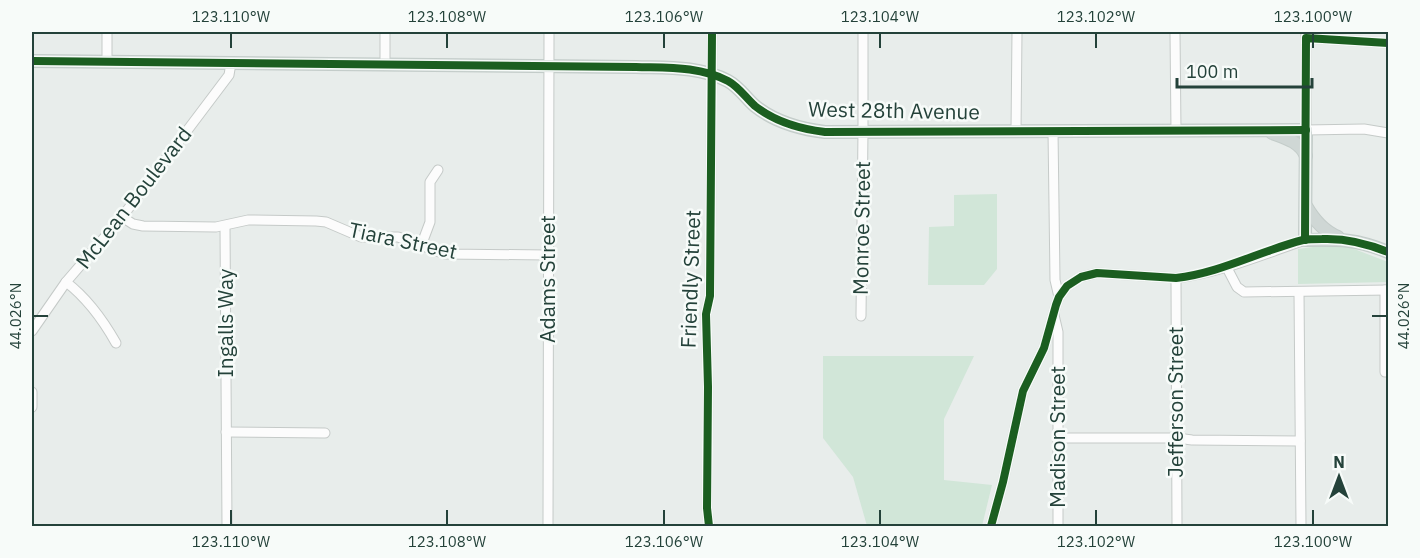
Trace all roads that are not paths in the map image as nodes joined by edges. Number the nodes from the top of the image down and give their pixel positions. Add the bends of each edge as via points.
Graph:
1 (107, 32) edge
2 (386, 32) edge
3 (549, 32) edge
4 (712, 32) edge
5 (863, 32) edge
6 (1017, 32) edge
7 (1175, 32) edge
8 (1306, 35) edge
9 (1389, 44) edge
10 (32, 61) edge
11 (107, 61) junction
12 (231, 63) junction
13 (385, 64) junction
14 (548, 66) junction
15 (712, 74) junction
16 (1263, 130) junction
17 (1306, 130) junction
18 (863, 131) junction
19 (1016, 131) junction
20 (1053, 131) junction
21 (1176, 131) junction
22 (1389, 133) edge
23 (1306, 156) junction
24 (438, 170) dead end
25 (1306, 206) junction
26 (122, 217) junction
27 (225, 226) junction
28 (1305, 240) junction
29 (1345, 240) junction
30 (421, 246) junction
31 (1389, 252) edge
32 (548, 255) junction
33 (1226, 267) junction
34 (1176, 278) junction
35 (66, 282) junction
36 (1387, 290) edge
37 (1299, 292) junction
38 (1059, 297) junction
39 (1053, 313) junction
40 (861, 316) dead end
41 (32, 331) edge
42 (116, 343) dead end
43 (1389, 372) edge
44 (32, 392) edge
45 (32, 407) edge
46 (226, 432) junction
47 (325, 433) dead end
48 (1058, 438) junction
49 (1176, 438) junction
50 (1300, 441) junction
51 (227, 526) edge
52 (548, 526) edge
53 (709, 526) edge
54 (991, 526) edge
55 (1058, 526) edge
56 (1177, 526) edge
57 (1301, 526) edge

1 - 11 street
2 - 13 street
3 - 14 street, Adams Street
4 - 15 street, Friendly Street
5 - 18 street, Monroe Street
6 - 19 street
7 - 21 street
8 - 9 street
8 - 17 street
10 - 11 main road, West 28th Avenue
11 - 12 main road, West 28th Avenue
12 - 13 main road, West 28th Avenue
12 - 26 street, McLean Boulevard via 230,75
13 - 14 main road, West 28th Avenue
14 - 15 main road, West 28th Avenue via 673,68
14 - 32 street, Adams Street
15 - 18 main road, West 28th Avenue via 732,83 762,111 787,124 815,131
15 - 53 street, Friendly Street via 710,296 706,314
16 - 17 main road, West 28th Avenue
16 - 21 main road, West 28th Avenue
16 - 23 main road via 1292,141
17 - 22 street, West 28th Avenue via 1364,129
17 - 23 main road
18 - 19 main road, West 28th Avenue
18 - 40 street, Monroe Street
19 - 20 main road, West 28th Avenue
20 - 21 main road, West 28th Avenue
20 - 38 street via 1055,280
23 - 25 main road
24 - 30 street via 430,182 430,222
25 - 28 main road
25 - 29 main road via 1321,227
26 - 27 street via 137,226
26 - 35 street, McLean Boulevard
27 - 30 street, Tiara Street via 248,220 322,221 361,237 395,237
27 - 46 street, Ingalls Way
28 - 29 main road
28 - 33 street
29 - 31 main road
30 - 32 street, Tiara Street via 451,254
32 - 52 street, Adams Street
33 - 34 street
33 - 37 street via 1244,292
34 - 38 street via 1089,274 1069,283
34 - 49 street, Jefferson Street
35 - 41 street, McLean Boulevard
35 - 42 street via 93,308
36 - 37 street
36 - 43 street via 1385,372
37 - 50 street
38 - 39 street
39 - 48 street, Madison Street via 1058,332
39 - 54 street via 1044,348 1023,391
44 - 45 street
46 - 47 street
46 - 51 street, Ingalls Way
48 - 49 street
48 - 55 street, Madison Street
49 - 50 street
49 - 56 street, Jefferson Street
50 - 57 street

